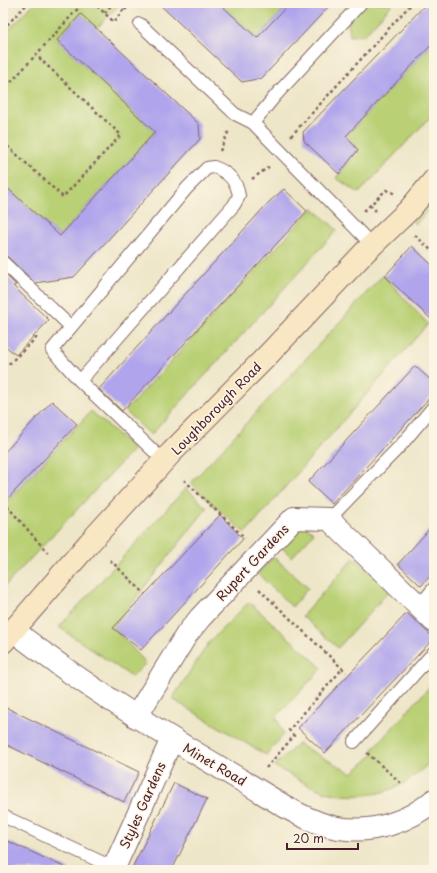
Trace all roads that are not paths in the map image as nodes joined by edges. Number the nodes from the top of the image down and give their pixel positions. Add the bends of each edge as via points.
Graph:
1 (361, 3) edge
2 (140, 24) dead end
3 (253, 123) junction
4 (434, 180) edge
5 (372, 245) junction
6 (3, 262) edge
7 (72, 327) junction
8 (80, 381) junction
9 (434, 406) edge
10 (164, 461) junction
11 (329, 519) junction
12 (434, 588) edge
13 (419, 606) junction
14 (434, 621) edge
15 (8, 636) edge
16 (434, 652) edge
17 (136, 717) junction
18 (172, 739) junction
19 (354, 742) road end
20 (434, 800) edge
21 (3, 816) edge
22 (113, 869) edge

1 - 3 lane
2 - 3 lane via 235,114
3 - 5 lane
4 - 5 street, Loughborough Road via 409,210
5 - 10 street, Loughborough Road
6 - 7 lane
7 - 8 lane via 52,350
7 - 8 lane via 206,168 223,170 234,181 239,196 234,205
8 - 10 lane
9 - 11 lane via 402,444
10 - 15 street, Loughborough Road
11 - 13 street
11 - 17 street, Rupert Gardens via 294,518 187,634
12 - 13 lane
13 - 14 street
15 - 17 street, Minet Road via 34,647
16 - 19 lane
17 - 18 street, Minet Road
18 - 20 street, Minet Road via 311,821 339,828 364,830 382,826 402,820
18 - 22 street, Styles Gardens
21 - 22 lane

